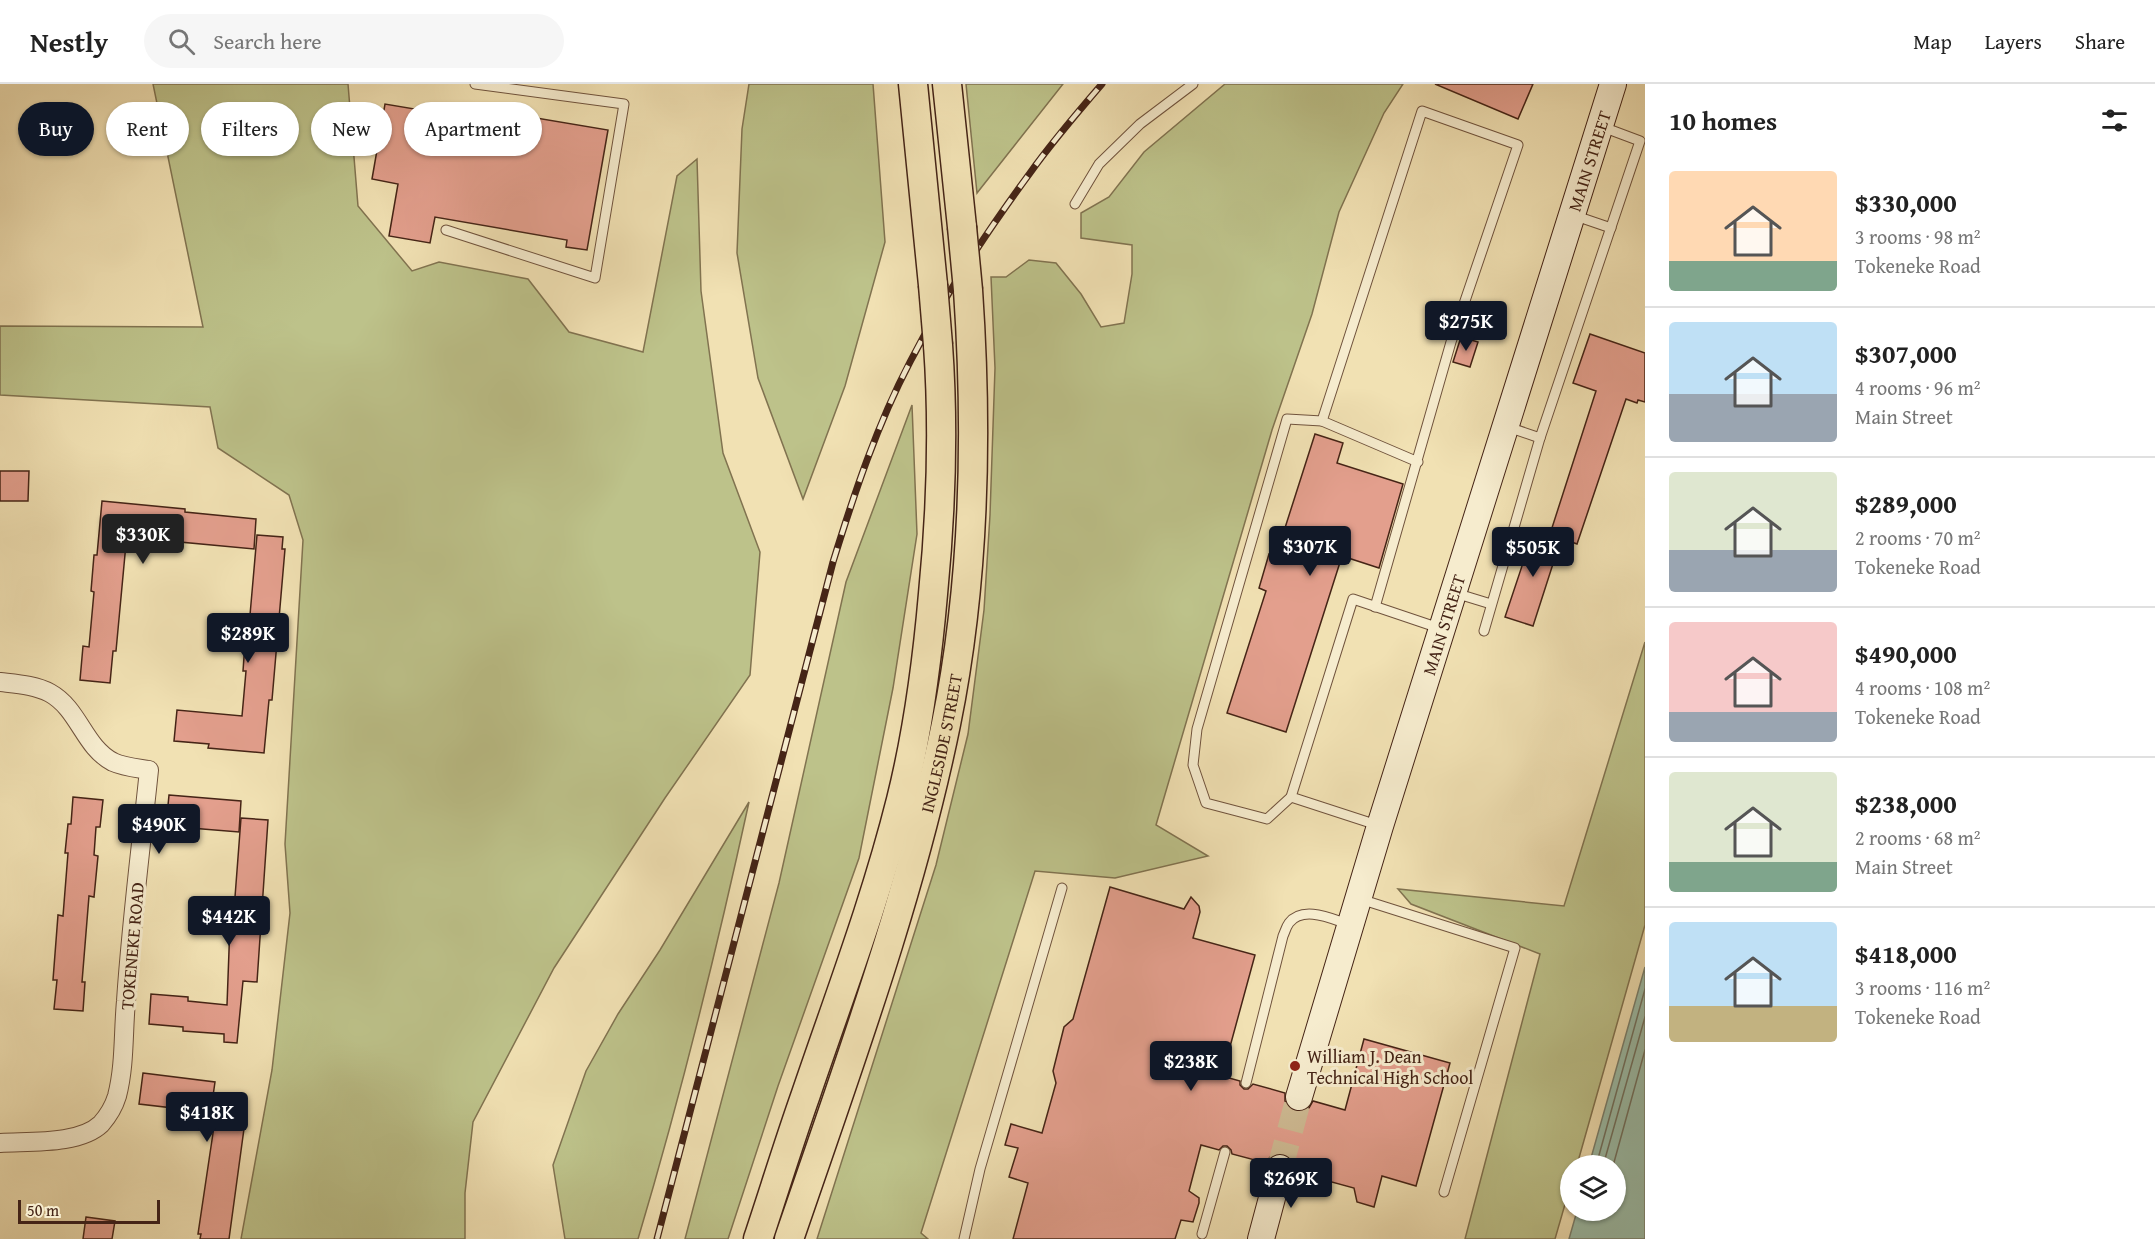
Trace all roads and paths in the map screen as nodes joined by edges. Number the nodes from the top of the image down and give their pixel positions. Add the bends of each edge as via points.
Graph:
1 (476, 84) edge
2 (914, 84) edge
3 (946, 84) edge
4 (1193, 84) edge
5 (1613, 84) edge
6 (1599, 126) junction
7 (1075, 204) dead end
8 (1570, 214) junction
9 (1611, 228) junction
10 (446, 230) dead end
11 (1322, 420) junction
12 (1505, 426) junction
13 (1540, 438) junction
14 (1418, 462) junction
15 (1453, 592) junction
16 (1491, 604) junction
17 (1375, 607) junction
18 (1442, 629) junction
19 (1484, 631) dead end
20 (0, 682) edge
21 (1291, 797) junction
22 (1380, 826) junction
23 (1062, 888) dead end
24 (1358, 898) junction
25 (1350, 925) junction
26 (1246, 1083) dead end
27 (1299, 1097) tunnel mouth
28 (0, 1143) edge
29 (1225, 1152) dead end
30 (1280, 1168) tunnel mouth
31 (1444, 1192) dead end
32 (1202, 1234) dead end
33 (758, 1239) edge
34 (789, 1239) edge
35 (964, 1239) edge
36 (1261, 1239) edge

1 - 10 lane via 624,104 595,278
2 - 33 main road, INGLESIDE STREET, bridge via 941,387 937,552 929,642 901,799 877,884
3 - 34 main road, INGLESIDE STREET, bridge via 974,373 972,509 965,593 946,721 930,795 877,978
4 - 7 lane via 1140,124 1099,164
5 - 6 main road, MAIN STREET
6 - 8 main road, MAIN STREET
6 - 9 lane via 1640,141
8 - 9 lane
8 - 12 main road, MAIN STREET
9 - 13 lane
11 - 14 lane
11 - 14 lane via 1422,111 1518,145 1451,342
11 - 21 lane via 1287,419 1197,729 1193,765 1206,803 1268,819
12 - 13 lane
12 - 15 main road, MAIN STREET
13 - 16 lane
14 - 17 lane
15 - 16 lane
15 - 18 main road, MAIN STREET
16 - 19 lane
17 - 18 lane
17 - 21 lane via 1353,599
18 - 22 main road, MAIN STREET
20 - 28 street, TOKENEKE ROAD via 51,694 75,717 103,755 115,763 149,770 123,1060 114,1104 101,1124 85,1134 67,1139
21 - 22 lane
22 - 24 main road, MAIN STREET
23 - 35 lane via 980,1169
24 - 25 main road, MAIN STREET
24 - 31 lane via 1515,948
25 - 26 lane via 1306,914 1289,923
25 - 27 main road, MAIN STREET
29 - 32 lane
30 - 36 main road

